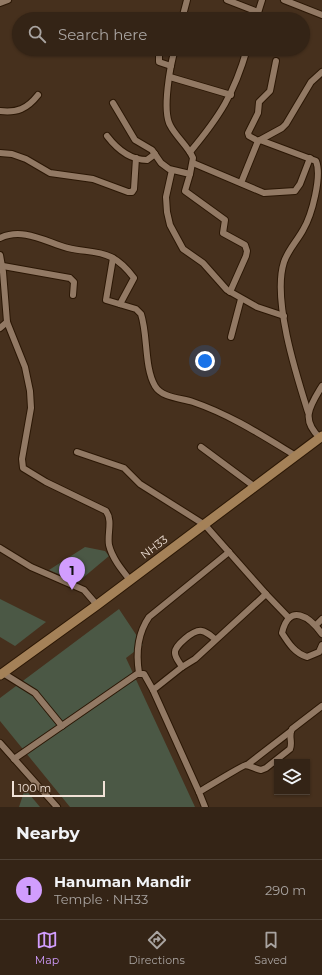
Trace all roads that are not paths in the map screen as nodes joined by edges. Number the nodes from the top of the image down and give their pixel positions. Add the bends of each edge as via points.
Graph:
1 (8, 0) edge
2 (187, 0) edge
3 (227, 0) edge
4 (262, 0) edge
5 (284, 0) edge
6 (0, 3) edge
7 (184, 12) edge
8 (258, 12) joint
9 (322, 15) edge
10 (160, 56) edge
11 (173, 56) edge
12 (245, 56) edge
13 (276, 61) dead end
14 (171, 66) junction
15 (322, 72) edge
16 (170, 77) junction
17 (38, 95) dead end
18 (231, 95) junction
19 (113, 103) dead end
20 (0, 111) edge
21 (108, 136) dead end
22 (259, 140) junction
23 (190, 152) junction
24 (0, 153) edge
25 (155, 154) junction
26 (136, 158) junction
27 (310, 158) junction
28 (193, 163) junction
29 (172, 170) junction
30 (190, 174) junction
31 (241, 183) junction
32 (0, 238) edge
33 (0, 255) edge
34 (113, 258) junction
35 (3, 266) junction
36 (230, 292) junction
37 (73, 295) dead end
38 (3, 299) edge
39 (241, 299) junction
40 (120, 304) junction
41 (284, 316) junction
42 (7, 322) junction
43 (0, 328) edge
44 (231, 337) dead end
45 (322, 386) edge
46 (308, 412) junction
47 (321, 437) edge
48 (201, 447) dead end
49 (77, 452) dead end
50 (296, 456) junction
51 (255, 487) junction
52 (205, 524) junction
53 (0, 548) edge
54 (229, 552) junction
55 (130, 580) junction
56 (266, 594) junction
57 (97, 605) junction
58 (289, 618) junction
59 (322, 619) edge
60 (316, 625) junction
61 (322, 634) edge
62 (215, 639) junction
63 (321, 651) edge
64 (182, 667) junction
65 (139, 673) junction
66 (1, 674) edge
67 (153, 690) junction
68 (322, 706) edge
69 (62, 726) junction
70 (291, 731) junction
71 (0, 743) edge
72 (14, 759) junction
73 (247, 765) junction
74 (199, 792) junction
75 (57, 807) edge
76 (205, 807) edge

1 - 6 street
2 - 7 street
3 - 8 street
4 - 8 street
5 - 9 street
10 - 14 street via 160,62
11 - 14 street
12 - 18 street
13 - 22 street via 270,91 259,102 258,113 248,133
14 - 16 street
15 - 22 street via 311,82 286,124
16 - 18 street
16 - 23 street via 166,114 176,135
17 - 20 street via 31,104 20,110
18 - 23 street via 213,124
19 - 25 street via 132,136
21 - 26 street via 116,149
22 - 27 street
22 - 31 street
23 - 28 street
24 - 26 street via 26,159 50,173 93,179 128,192 134,189
25 - 26 street via 147,160
25 - 29 street via 161,163
27 - 31 street via 295,191 269,194
27 - 41 street via 319,165 320,180 304,229 291,247 284,263 281,281
28 - 30 street
28 - 31 street
29 - 30 street
29 - 36 street via 166,204 168,220 174,233 187,253 203,263
30 - 36 street via 185,187 187,193 224,219 226,223 223,233 246,248 246,256
32 - 34 street via 12,234 25,235
33 - 35 street
34 - 40 street via 106,300
34 - 40 street via 134,278
35 - 37 street via 70,278 74,282
35 - 38 street
36 - 39 street
38 - 42 street
39 - 41 street
39 - 44 street
40 - 50 street via 136,309 141,314 152,379 160,392 231,418
41 - 46 street
42 - 43 street
42 - 55 street via 25,367 30,391 31,408 22,460 23,468 106,511 110,519 108,537 111,551
45 - 46 street
46 - 47 street via 311,428
47 - 50 main road, NH33
48 - 51 street
49 - 52 street via 124,468 140,484
50 - 51 main road, NH33
51 - 52 main road, NH33
52 - 54 street
52 - 55 main road, NH33
53 - 57 street via 32,567 84,590
54 - 56 street
54 - 65 street via 149,617 138,650
55 - 57 main road, NH33
56 - 58 street
56 - 62 street
57 - 66 main road, NH33
58 - 60 street via 299,615 307,617
58 - 63 street via 282,633 290,645 300,655 307,657
59 - 60 street
60 - 61 street
62 - 64 street via 202,654
62 - 64 street via 200,631 186,639 174,652
64 - 67 street
65 - 67 street via 144,674
65 - 69 street
66 - 69 street via 35,693
67 - 74 street
68 - 70 street
69 - 72 street
70 - 73 street
70 - 73 street via 292,746 288,751 264,769 259,770
71 - 72 street
72 - 75 street
73 - 74 street via 241,766
74 - 76 street

